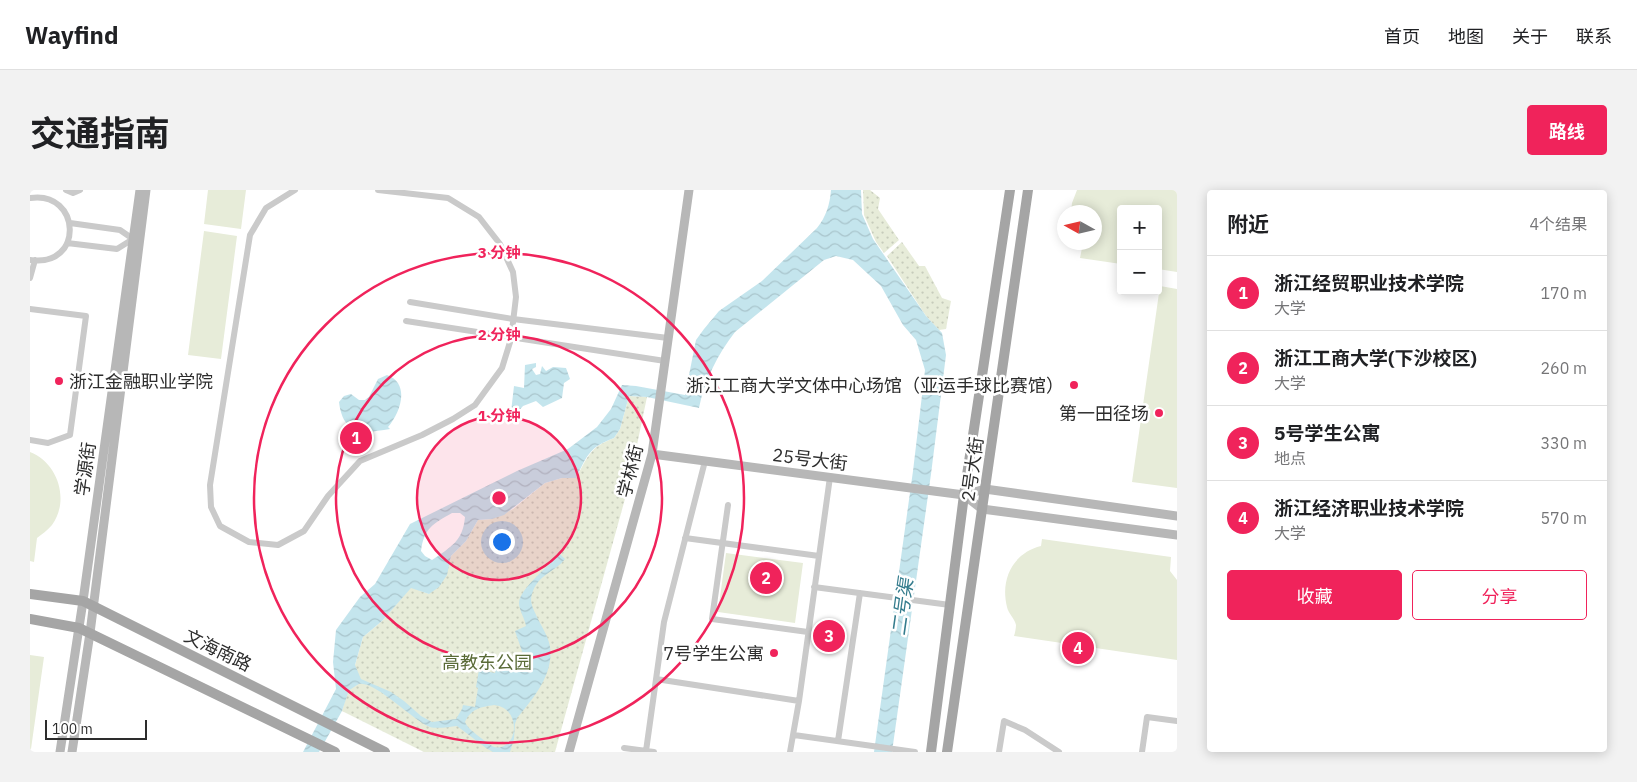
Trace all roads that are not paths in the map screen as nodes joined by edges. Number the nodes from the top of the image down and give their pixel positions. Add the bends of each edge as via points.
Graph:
1 (66, 190) edge
2 (80, 190) edge
3 (140, 190) edge
4 (146, 190) edge
5 (295, 190) edge
6 (378, 190) edge
7 (689, 190) edge
8 (1010, 190) edge
9 (1028, 190) edge
10 (41, 193) edge
11 (30, 198) edge
12 (70, 223) junction
13 (133, 239) junction
14 (67, 243) junction
15 (32, 260) edge
16 (30, 278) edge
17 (410, 302) dead end
18 (30, 309) edge
19 (513, 319) junction
20 (406, 322) dead end
21 (511, 338) junction
22 (668, 338) junction
23 (665, 361) junction
24 (30, 440) edge
25 (652, 454) junction
26 (705, 461) junction
27 (830, 477) junction
28 (985, 489) junction
29 (964, 496) junction
30 (728, 505) dead end
31 (982, 509) junction
32 (1177, 516) edge
33 (1177, 535) edge
34 (685, 538) junction
35 (722, 543) junction
36 (819, 556) junction
37 (814, 587) junction
38 (860, 593) junction
39 (30, 594) edge
40 (88, 604) junction
41 (950, 606) junction
42 (30, 618) edge
43 (79, 628) junction
44 (808, 632) junction
45 (90, 633) junction
46 (656, 679) junction
47 (799, 701) junction
48 (1177, 722) edge
49 (794, 734) junction
50 (838, 741) junction
51 (624, 748) dead end
52 (332, 750) edge
53 (647, 751) edge
54 (60, 752) edge
55 (72, 752) edge
56 (385, 752) edge
57 (569, 752) edge
58 (654, 752) edge
59 (790, 752) edge
60 (915, 752) edge
61 (931, 752) edge
62 (947, 752) edge
63 (999, 752) edge
64 (1059, 752) edge
65 (1142, 752) edge

1 - 2 street via 74,193
3 - 13 main road, 学源街
4 - 40 main road
5 - 21 street via 266,208 250,235 210,485 211,507 220,526 249,542 278,545 304,531 328,496 360,461 453,420 475,405 502,368
6 - 19 street via 448,198 479,217 500,244 513,272 516,297
7 - 22 main road, 学林街
8 - 29 main road, 2号大街
9 - 28 main road, 2号大街
10 - 11 street
10 - 12 street via 65,210
12 - 13 street via 120,230
12 - 14 street
13 - 14 street via 117,249
13 - 40 main road, 学源街
14 - 15 street via 57,255
15 - 16 street
17 - 19 street
18 - 24 street via 86,316 70,435 48,443
19 - 21 street
19 - 22 street
20 - 21 street
21 - 23 street
22 - 23 main road, 学林街
23 - 25 main road, 学林街
25 - 26 main road, 25号大街
25 - 57 main road, 学林街
26 - 27 main road, 25号大街
26 - 34 street
27 - 29 main road, 25号大街
27 - 36 street
28 - 29 main road, 25号大街
28 - 31 main road, 2号大街
28 - 32 main road, 25号大街
29 - 31 main road, 25号大街
29 - 41 main road, 2号大街
30 - 35 street
31 - 33 main road, 25号大街
31 - 62 main road, 2号大街
34 - 35 street
34 - 46 street via 664,622
35 - 36 street
35 - 44 street via 712,619
36 - 37 street
37 - 38 street
37 - 44 street
38 - 41 street
38 - 50 street
39 - 40 main road, 文海南路
40 - 43 main road, 学源街
40 - 45 main road
40 - 56 main road, 文海南路
41 - 61 main road, 2号大街
42 - 43 main road
43 - 45 main road
43 - 54 main road, 学源街
44 - 47 street
45 - 52 main road
45 - 55 main road
46 - 47 street
46 - 53 street
47 - 49 street
48 - 65 street via 1147,717
49 - 50 street
49 - 59 street
50 - 60 street
51 - 53 street
53 - 58 street
63 - 64 street via 1004,721

